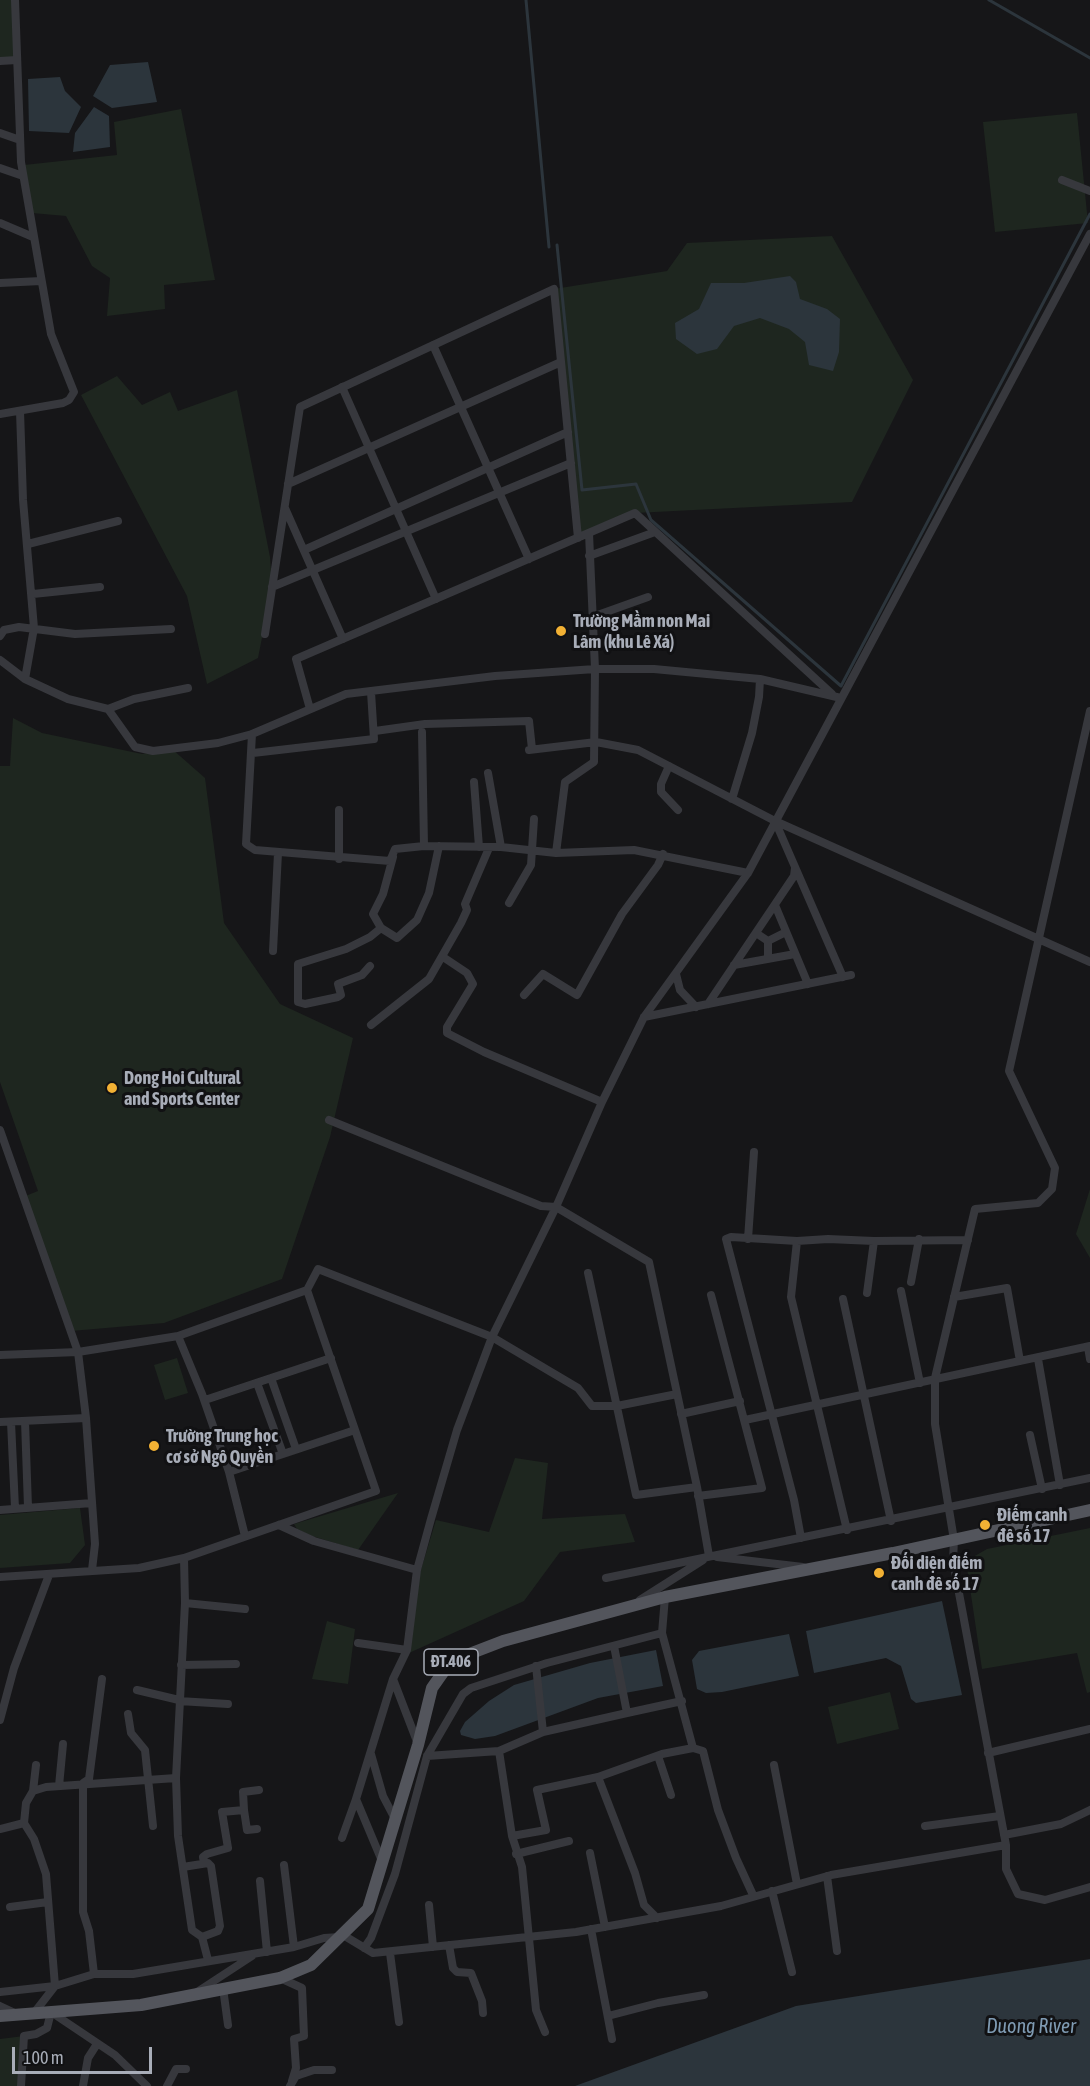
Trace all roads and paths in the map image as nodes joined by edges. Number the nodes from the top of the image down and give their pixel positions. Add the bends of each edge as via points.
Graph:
1 (15, 0) edge
2 (17, 60) junction
3 (0, 61) edge
4 (0, 133) edge
5 (20, 140) junction
6 (0, 168) edge
7 (23, 176) junction
8 (1062, 180) dead end
9 (1090, 191) edge
10 (0, 224) edge
11 (1090, 234) edge
12 (33, 237) junction
13 (41, 281) junction
14 (0, 283) edge
15 (432, 345) junction
16 (561, 362) junction
17 (342, 387) junction
18 (460, 407) junction
19 (20, 411) junction
20 (0, 414) edge
21 (567, 432) junction
22 (369, 448) junction
23 (571, 463) junction
24 (488, 468) junction
25 (288, 484) junction
26 (499, 493) junction
27 (284, 507) junction
28 (396, 509) junction
29 (118, 521) dead end
30 (406, 531) junction
31 (655, 532) junction
32 (589, 533) junction
33 (578, 538) junction
34 (28, 544) junction
35 (304, 550) junction
36 (590, 556) junction
37 (529, 559) junction
38 (313, 570) junction
39 (100, 587) dead end
40 (272, 587) junction
41 (33, 594) junction
42 (648, 597) dead end
43 (436, 599) junction
44 (592, 617) junction
45 (34, 628) junction
46 (171, 630) dead end
47 (265, 634) dead end
48 (0, 636) edge
49 (343, 639) junction
50 (0, 660) edge
51 (594, 669) junction
52 (25, 679) junction
53 (760, 679) junction
54 (188, 688) dead end
55 (371, 692) junction
56 (833, 694) junction
57 (841, 698) junction
58 (310, 709) junction
59 (108, 710) junction
60 (1090, 711) edge
61 (375, 731) junction
62 (422, 732) dead end
63 (252, 734) junction
64 (596, 742) junction
65 (253, 753) junction
66 (669, 766) junction
67 (488, 773) dead end
68 (474, 782) dead end
69 (732, 799) junction
70 (339, 810) dead end
71 (678, 810) dead end
72 (534, 819) dead end
73 (775, 821) junction
74 (424, 846) junction
75 (439, 846) junction
76 (479, 847) junction
77 (501, 847) junction
78 (489, 848) junction
79 (395, 849) junction
80 (532, 850) junction
81 (278, 853) junction
82 (556, 854) junction
83 (663, 854) junction
84 (339, 859) junction
85 (795, 867) junction
86 (748, 873) junction
87 (509, 903) dead end
88 (775, 905) junction
89 (381, 928) junction
90 (786, 932) junction
91 (756, 933) junction
92 (768, 941) junction
93 (1038, 941) junction
94 (273, 951) dead end
95 (795, 954) junction
96 (443, 957) junction
97 (768, 959) junction
98 (1090, 962) edge
99 (734, 965) junction
100 (370, 966) dead end
101 (676, 974) junction
102 (808, 984) junction
103 (524, 995) dead end
104 (708, 1004) junction
105 (696, 1007) junction
106 (644, 1017) junction
107 (371, 1025) dead end
108 (602, 1102) junction
109 (329, 1120) dead end
110 (0, 1130) edge
111 (754, 1152) dead end
112 (556, 1207) junction
113 (748, 1239) junction
114 (919, 1239) junction
115 (968, 1240) junction
116 (797, 1241) junction
117 (874, 1241) junction
118 (588, 1273) dead end
119 (911, 1282) dead end
120 (308, 1290) junction
121 (901, 1292) dead end
122 (867, 1293) dead end
123 (711, 1295) dead end
124 (954, 1297) junction
125 (843, 1299) dead end
126 (178, 1336) junction
127 (492, 1337) junction
128 (1089, 1346) edge
129 (78, 1352) junction
130 (0, 1355) edge
131 (331, 1358) junction
132 (1038, 1359) junction
133 (1090, 1359) edge
134 (1020, 1361) junction
135 (271, 1378) junction
136 (935, 1378) junction
137 (257, 1383) junction
138 (920, 1383) junction
139 (863, 1393) junction
140 (677, 1395) junction
141 (205, 1400) junction
142 (740, 1401) junction
143 (818, 1402) junction
144 (617, 1406) junction
145 (772, 1413) junction
146 (681, 1414) junction
147 (86, 1418) junction
148 (745, 1420) junction
149 (25, 1421) junction
150 (0, 1422) edge
151 (11, 1422) junction
152 (355, 1430) junction
153 (1030, 1435) dead end
154 (296, 1449) junction
155 (283, 1454) junction
156 (229, 1472) junction
157 (1090, 1478) edge
158 (1060, 1485) junction
159 (697, 1487) junction
160 (1042, 1489) junction
161 (698, 1496) junction
162 (92, 1503) junction
163 (28, 1507) junction
164 (15, 1508) junction
165 (949, 1508) junction
166 (0, 1510) edge
167 (1090, 1510) edge
168 (891, 1521) junction
169 (279, 1525) junction
170 (847, 1530) junction
171 (245, 1536) junction
172 (801, 1538) junction
173 (954, 1540) junction
174 (709, 1556) junction
175 (184, 1558) junction
176 (812, 1568) junction
177 (92, 1569) junction
178 (417, 1570) junction
179 (49, 1575) junction
180 (0, 1577) edge
181 (606, 1578) dead end
182 (665, 1597) junction
183 (185, 1604) junction
184 (628, 1607) junction
185 (245, 1609) dead end
186 (662, 1633) junction
187 (358, 1643) dead end
188 (614, 1646) junction
189 (407, 1650) junction
190 (236, 1664) dead end
191 (181, 1665) junction
192 (536, 1666) junction
193 (102, 1679) dead end
194 (393, 1679) junction
195 (137, 1690) dead end
196 (179, 1701) junction
197 (682, 1701) junction
198 (228, 1704) dead end
199 (627, 1713) junction
200 (128, 1714) dead end
201 (0, 1720) edge
202 (1090, 1729) edge
203 (543, 1732) junction
204 (63, 1744) dead end
205 (418, 1744) junction
206 (693, 1748) junction
207 (499, 1751) junction
208 (988, 1753) junction
209 (371, 1754) junction
210 (427, 1756) junction
211 (658, 1756) junction
212 (36, 1765) dead end
213 (774, 1765) dead end
214 (598, 1777) junction
215 (176, 1778) junction
216 (148, 1780) junction
217 (83, 1783) junction
218 (59, 1786) junction
219 (259, 1790) dead end
220 (33, 1791) junction
221 (671, 1795) dead end
222 (356, 1798) junction
223 (244, 1810) junction
224 (1090, 1810) edge
225 (1000, 1816) junction
226 (395, 1819) junction
227 (24, 1823) junction
228 (153, 1826) dead end
229 (925, 1826) dead end
230 (0, 1829) edge
231 (257, 1829) dead end
232 (1004, 1835) junction
233 (512, 1836) junction
234 (342, 1838) dead end
235 (569, 1841) dead end
236 (1006, 1845) junction
237 (590, 1853) dead end
238 (516, 1854) junction
239 (382, 1861) junction
240 (204, 1863) junction
241 (284, 1865) dead end
242 (183, 1867) junction
243 (827, 1876) junction
244 (260, 1881) dead end
245 (797, 1884) junction
246 (1090, 1887) edge
247 (772, 1891) junction
248 (753, 1896) junction
249 (48, 1902) junction
250 (429, 1905) dead end
251 (10, 1907) dead end
252 (657, 1918) junction
253 (605, 1927) junction
254 (591, 1929) junction
255 (341, 1936) junction
256 (202, 1937) junction
257 (527, 1937) junction
258 (449, 1945) junction
259 (294, 1947) junction
260 (433, 1947) junction
261 (364, 1948) junction
262 (837, 1951) dead end
263 (267, 1952) junction
264 (256, 1953) junction
265 (390, 1953) junction
266 (208, 1960) junction
267 (792, 1972) dead end
268 (94, 1974) junction
269 (280, 1978) junction
270 (56, 1986) junction
271 (222, 1988) junction
272 (0, 1992) edge
273 (195, 1993) junction
274 (704, 1995) dead end
275 (0, 2006) edge
276 (51, 2012) junction
277 (34, 2013) junction
278 (483, 2013) dead end
279 (18, 2014) junction
280 (0, 2016) edge
281 (608, 2016) junction
282 (399, 2022) dead end
283 (228, 2025) dead end
284 (545, 2032) dead end
285 (612, 2038) dead end
286 (98, 2043) junction
287 (186, 2069) dead end
288 (332, 2070) dead end
289 (291, 2083) edge
290 (21, 2086) edge
291 (83, 2086) edge
292 (147, 2086) edge
293 (166, 2086) edge

1 - 2 street
2 - 3 street
2 - 5 street
4 - 5 street
5 - 7 street
6 - 7 street
7 - 12 street
8 - 9 street
10 - 12 street
11 - 57 street
12 - 13 street
13 - 14 street
13 - 19 street via 51,334 74,392 63,403
15 - 16 street via 554,289
15 - 17 street
15 - 18 street
16 - 18 street
16 - 21 street
17 - 22 street
17 - 25 street via 300,407
18 - 22 street
18 - 24 street
19 - 20 street
19 - 34 street
21 - 23 street
21 - 24 street
22 - 25 street
22 - 28 street
23 - 26 street
23 - 33 street
24 - 26 street
24 - 28 street
25 - 27 street
26 - 30 street
26 - 37 street
27 - 35 street
27 - 40 street
28 - 30 street
28 - 35 street
29 - 34 street
30 - 38 street
30 - 43 street
31 - 32 street via 635,513
31 - 36 street
31 - 56 street
32 - 33 street
32 - 36 street
33 - 37 street
34 - 41 street
35 - 38 street
36 - 44 street
37 - 43 street
38 - 40 street
38 - 49 street
39 - 41 street
40 - 47 street
41 - 45 street
42 - 44 street
43 - 49 street
44 - 51 street
45 - 46 street via 75,634
45 - 48 street via 4,630
45 - 52 street
49 - 58 street via 296,659
50 - 52 street
51 - 53 street via 654,669
51 - 55 street via 495,676
51 - 64 street
52 - 59 street via 68,699
53 - 56 street
53 - 69 street via 752,733
54 - 59 street via 134,699
55 - 58 street via 346,694
55 - 61 street
56 - 57 street
57 - 73 street
58 - 63 street
59 - 63 street via 135,747 146,751 218,743
60 - 93 street
61 - 64 street via 425,724 529,721 531,749
61 - 65 street via 374,739
62 - 74 street
63 - 65 street
64 - 66 street via 638,750
64 - 82 street via 594,762 565,782
65 - 81 street via 246,844 255,850
66 - 69 street
66 - 71 street via 661,792
67 - 77 street
68 - 76 street
69 - 73 street
70 - 84 street
72 - 80 street
73 - 85 street
73 - 86 street
73 - 93 street
74 - 75 street
74 - 79 street
75 - 76 street
75 - 89 street via 429,893 417,920 397,938
76 - 78 street
77 - 78 street
77 - 80 street
78 - 96 street via 465,904 467,910
79 - 84 street via 390,861
79 - 89 street via 383,894 373,914
80 - 82 street
80 - 87 street via 531,865
81 - 84 street
81 - 94 street
82 - 83 street via 634,850
83 - 86 street
83 - 103 street via 622,914 577,995 543,974
85 - 88 street via 794,876
85 - 102 street via 847,976
86 - 101 street
88 - 90 street
88 - 91 street
89 - 100 street via 346,948 298,964 298,1002 338,997 338,984 362,975
90 - 92 street
90 - 95 street
91 - 92 street
91 - 99 street
92 - 97 street
93 - 98 street
93 - 115 street via 1009,1071 1055,1168 1052,1189 1038,1203 975,1209
95 - 97 street
95 - 102 street
96 - 107 street via 429,979
96 - 108 street via 467,973 473,984 447,1033
97 - 99 street
99 - 104 street
101 - 105 street via 680,990
101 - 106 street
102 - 104 street
104 - 105 street
105 - 106 street
106 - 108 street
108 - 112 street
109 - 112 street via 541,1206
110 - 129 street
111 - 113 street
112 - 127 street
112 - 140 street via 650,1262
113 - 116 street
113 - 145 street via 731,1237 726,1241
114 - 115 street
114 - 117 street
114 - 119 street
115 - 124 street
116 - 117 street
116 - 143 street via 791,1297
117 - 122 street
118 - 144 street
120 - 126 street
120 - 127 street via 318,1269
120 - 131 street
121 - 138 street
123 - 142 street
124 - 134 street via 1007,1288
124 - 136 street
125 - 139 street
126 - 129 street
126 - 141 street
127 - 144 street via 578,1388 592,1406
127 - 178 street via 457,1430
128 - 132 street
128 - 133 street
129 - 130 street
129 - 147 street
131 - 135 street
131 - 152 street
132 - 134 street
132 - 158 street
134 - 136 street
135 - 137 street
135 - 154 street
136 - 138 street
136 - 165 street via 935,1424
137 - 141 street
137 - 155 street
138 - 139 street
139 - 143 street
139 - 168 street
140 - 144 street
140 - 146 street
141 - 156 street
142 - 146 street
142 - 148 street
143 - 145 street
143 - 170 street
144 - 159 street via 636,1495
145 - 148 street
145 - 172 street
146 - 159 street
147 - 149 street
147 - 162 street
148 - 161 street via 762,1488
149 - 151 street
149 - 163 street
150 - 151 street
151 - 164 street
152 - 154 street
152 - 169 street via 376,1491
153 - 160 street
154 - 155 street
155 - 156 street
156 - 171 street
157 - 158 street
158 - 160 street
159 - 161 street
160 - 165 street
161 - 174 street
162 - 163 street
162 - 177 street
163 - 164 street
164 - 166 street
165 - 168 street
165 - 173 street
167 - 173 main road, ĐT.406
168 - 170 street
169 - 171 street
169 - 178 street via 315,1541
170 - 172 street
171 - 175 street
172 - 174 street
173 - 176 main road, ĐT.406
173 - 208 street via 953,1561
174 - 176 street
174 - 181 street
174 - 184 street
175 - 177 street via 139,1568
175 - 183 street
176 - 182 main road, ĐT.406
177 - 179 street
178 - 189 street
179 - 180 street
179 - 201 street via 14,1668
182 - 184 main road, ĐT.406
182 - 186 street
183 - 185 street
183 - 191 street
184 - 205 main road, ĐT.406 via 503,1641 451,1661 432,1688
186 - 188 street
186 - 197 street
187 - 189 street
188 - 192 street
188 - 199 street
189 - 194 street
190 - 191 street
191 - 196 street
192 - 203 street
192 - 210 street via 463,1694
193 - 217 street via 89,1779
194 - 205 street
194 - 209 street
195 - 196 street
196 - 198 street
196 - 215 street
197 - 199 street
197 - 206 street
199 - 203 street
200 - 216 street via 131,1733 145,1749
202 - 208 street
203 - 207 street
204 - 218 street
205 - 226 main road, ĐT.406
206 - 211 street
206 - 248 street via 703,1751 718,1810
207 - 210 street
207 - 233 street
208 - 225 street
209 - 222 street
209 - 226 street via 383,1796
210 - 261 street via 395,1874
211 - 214 street
211 - 221 street
212 - 220 street
213 - 245 street
214 - 233 street via 537,1790 546,1830
214 - 252 street via 644,1905
215 - 216 street
215 - 242 street
216 - 217 street
216 - 228 street
217 - 218 street
217 - 268 street via 83,1912
218 - 220 street
219 - 223 street via 243,1792
220 - 227 street via 26,1803
222 - 234 street
222 - 239 street
223 - 231 street via 247,1830
223 - 240 street via 222,1812 228,1848 207,1854
224 - 232 street via 1061,1824
225 - 229 street
225 - 232 street
226 - 239 main road, ĐT.406
227 - 230 street
227 - 249 street via 46,1874
232 - 236 street
233 - 238 street
235 - 238 street
236 - 243 street
236 - 246 street via 1006,1869 1018,1894 1045,1900
237 - 253 street
238 - 257 street via 522,1868
239 - 255 main road, ĐT.406 via 368,1909
240 - 242 street
240 - 256 street via 211,1866 220,1926 218,1931
241 - 259 street
242 - 256 street via 192,1930
243 - 245 street
243 - 262 street
244 - 263 street
245 - 247 street
247 - 248 street
247 - 267 street
248 - 252 street
249 - 251 street
249 - 270 street
250 - 260 street
252 - 253 street
253 - 254 street
254 - 257 street
254 - 281 street
255 - 259 street
255 - 261 street
255 - 269 main road, ĐT.406 via 311,1965
256 - 266 street
257 - 258 street
257 - 284 street via 536,2010
258 - 260 street
258 - 278 street via 453,1968 471,1973
259 - 263 street
260 - 265 street
261 - 265 street via 373,1953
263 - 264 street
264 - 266 street
264 - 273 street
265 - 282 street
266 - 268 street via 133,1974
268 - 270 street
269 - 271 main road, ĐT.406
269 - 289 street via 302,1988 304,2036 294,2039 296,2068
270 - 272 street
270 - 277 street
271 - 273 main road, ĐT.406
271 - 283 street
273 - 276 main road, ĐT.406 via 141,2005
274 - 281 street
275 - 279 street
276 - 277 main road, ĐT.406
276 - 286 street
276 - 290 street via 47,2028 24,2036
277 - 279 main road, ĐT.406
279 - 280 main road, ĐT.406
281 - 285 street
286 - 291 street via 88,2058
286 - 292 street
287 - 293 street via 176,2069
288 - 289 street via 314,2070 296,2076

